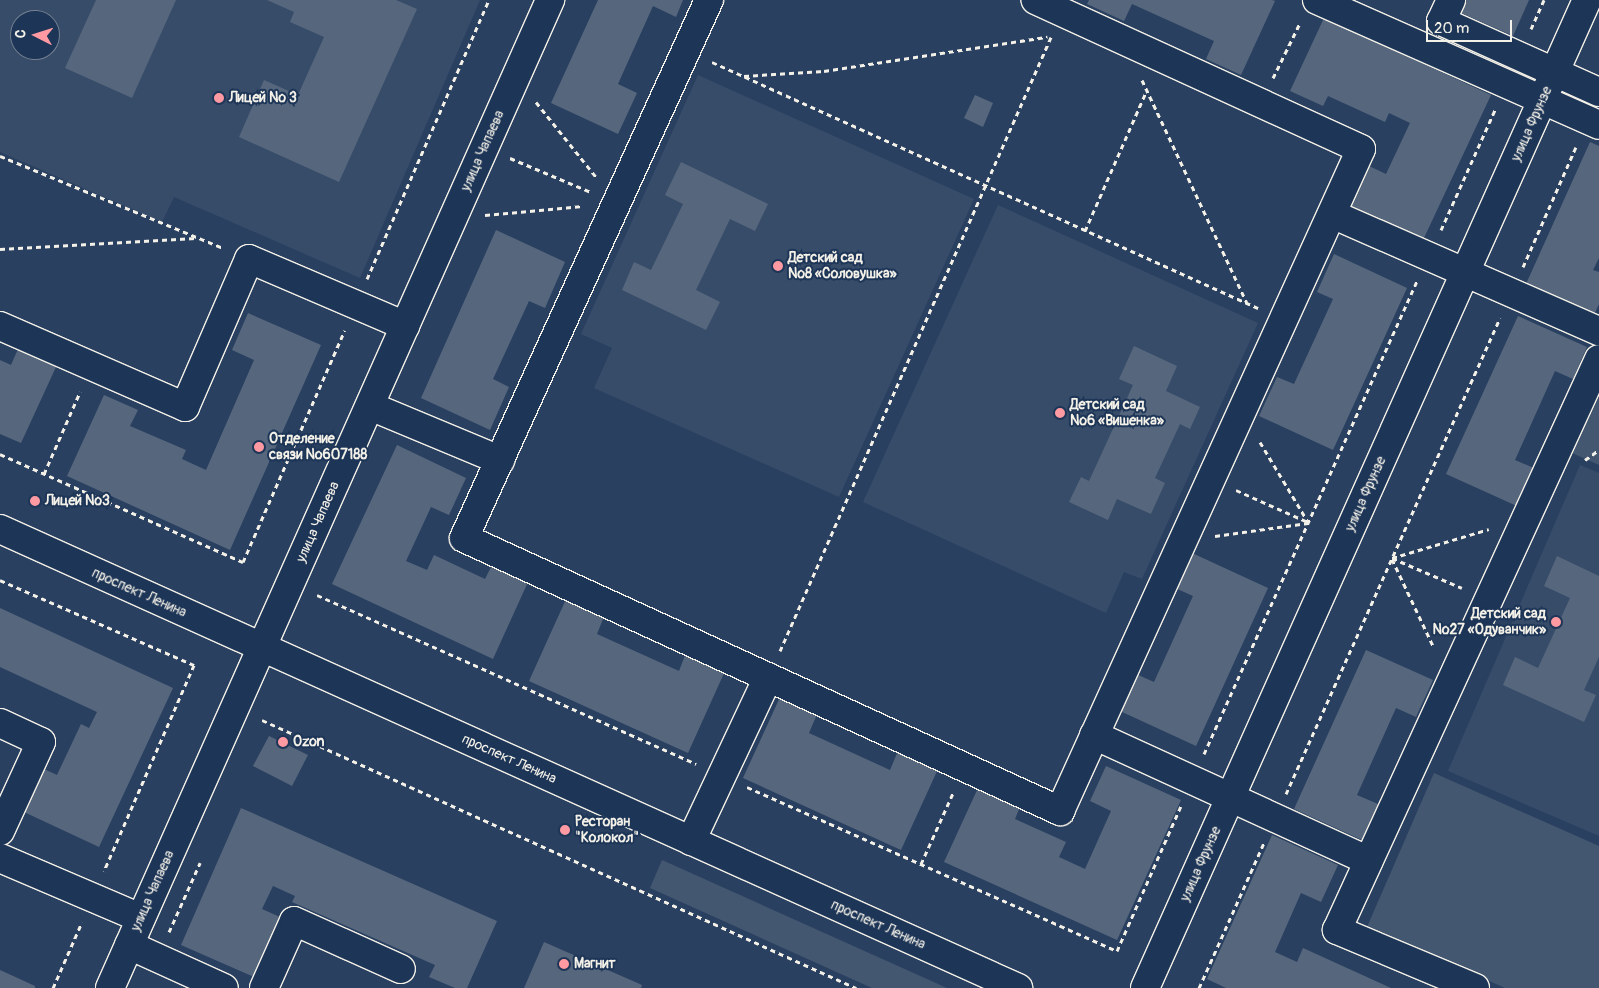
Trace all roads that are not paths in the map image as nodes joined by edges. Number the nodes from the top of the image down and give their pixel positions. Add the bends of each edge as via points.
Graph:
1 (550, 0) edge
2 (709, 0) edge
3 (1035, 0) edge
4 (1451, 0) edge
5 (1587, 0) edge
6 (1310, 9) edge
7 (1554, 73) junction
8 (1599, 92) edge
9 (1543, 100) junction
10 (1594, 122) edge
11 (1332, 214) junction
12 (1465, 273) junction
13 (0, 326) edge
14 (405, 326) junction
15 (1599, 331) edge
16 (1599, 360) edge
17 (370, 406) junction
18 (500, 460) junction
19 (0, 530) edge
20 (263, 648) junction
21 (768, 677) junction
22 (0, 723) edge
23 (1094, 735) junction
24 (1231, 797) junction
25 (0, 831) edge
26 (691, 841) junction
27 (0, 858) edge
28 (1369, 861) junction
29 (141, 918) junction
30 (129, 945) junction
31 (401, 969) dead end
32 (110, 988) edge
33 (224, 988) edge
34 (264, 988) edge
35 (1018, 988) edge
36 (1146, 988) edge
37 (1475, 988) edge

1 - 14 street, улица Чапаева
2 - 18 street
3 - 11 street via 1361,149
4 - 7 street via 1441,21
5 - 7 street, улица Фрунзе
6 - 9 street
7 - 8 street
7 - 9 street, улица Фрунзе
9 - 10 street
9 - 12 street, улица Фрунзе
11 - 12 street
11 - 23 street
12 - 15 street
12 - 24 street, улица Фрунзе
13 - 14 street via 186,407 249,259
14 - 17 street, улица Чапаева
16 - 28 street
17 - 18 street
17 - 20 street, улица Чапаева
18 - 21 street via 464,538
19 - 20 street, проспект Ленина
20 - 26 street, проспект Ленина
20 - 29 street, улица Чапаева
21 - 23 street via 1060,811
21 - 26 street
22 - 25 street via 41,742
23 - 24 street
24 - 28 street
24 - 36 street, улица Фрунзе
26 - 35 street, проспект Ленина
27 - 29 street
28 - 37 street via 1337,930
29 - 30 street, улица Чапаева
30 - 32 street, улица Чапаева
30 - 33 street
31 - 34 street via 294,921

